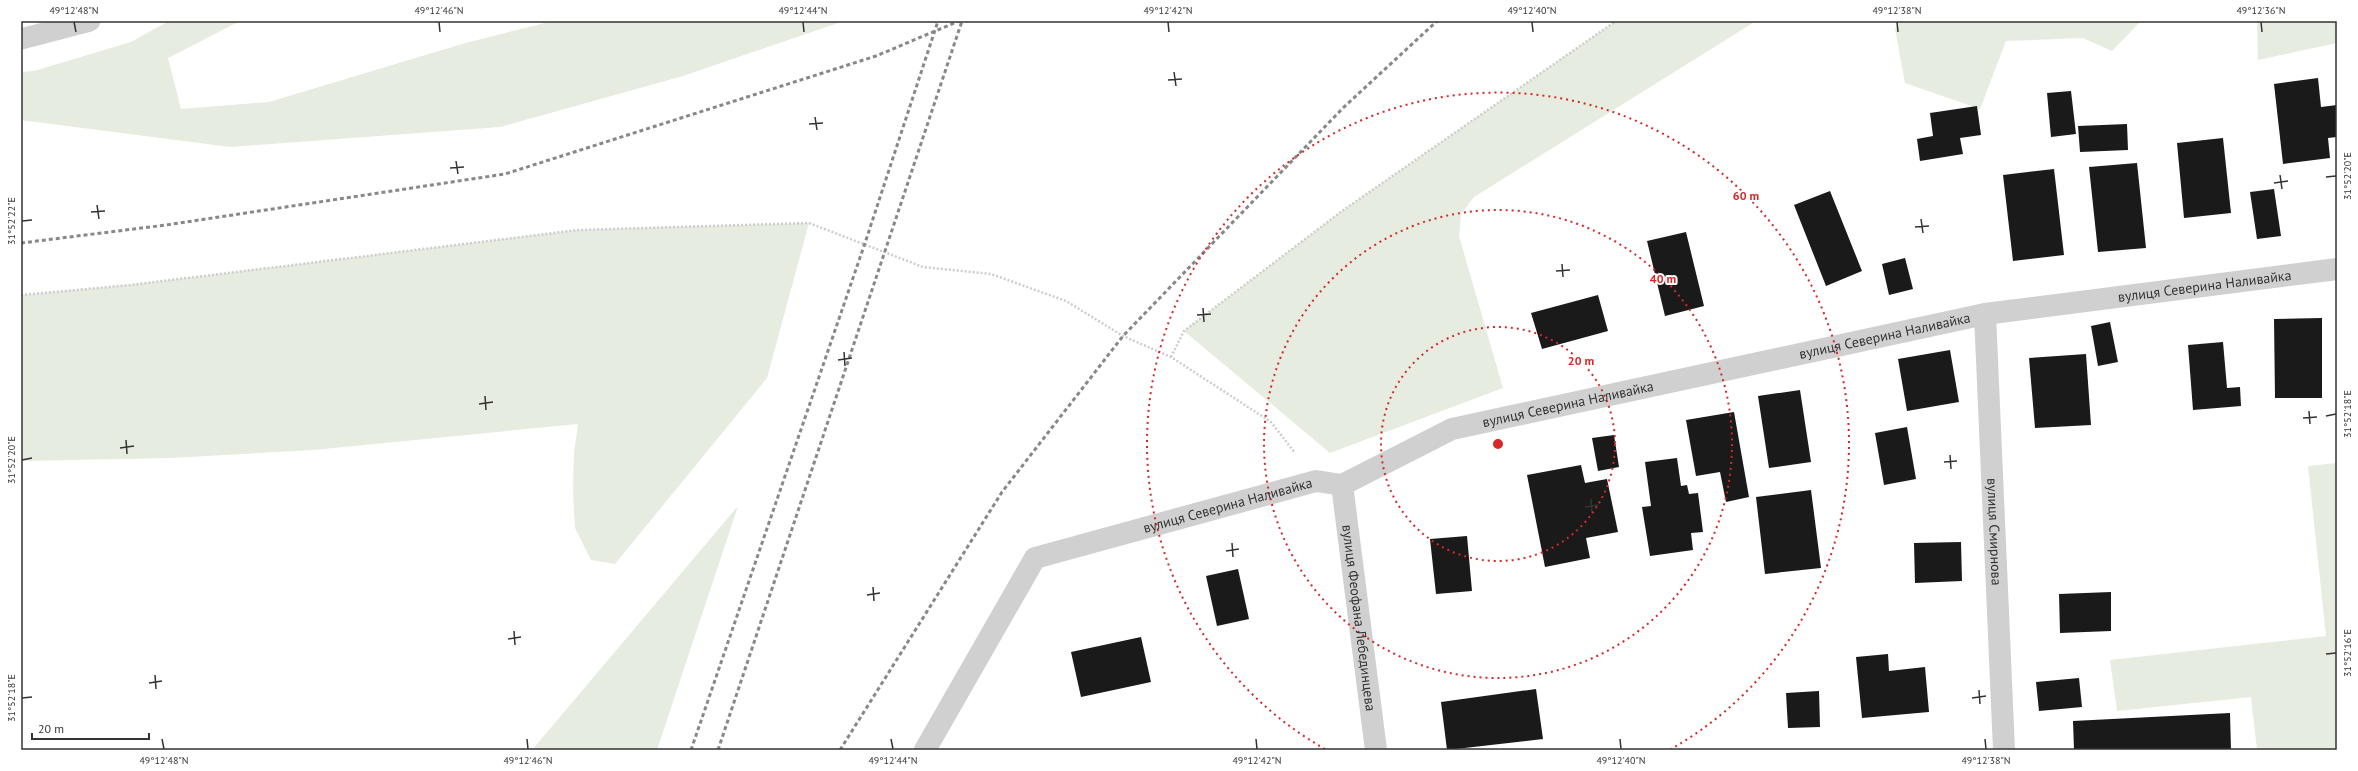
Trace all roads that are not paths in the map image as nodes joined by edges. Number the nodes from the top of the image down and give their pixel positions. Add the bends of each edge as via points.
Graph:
1 (90, 21) edge
2 (21, 39) edge
3 (2337, 269) edge
4 (1985, 314) junction
5 (1342, 485) junction
6 (925, 750) edge
7 (1376, 750) edge
8 (2004, 750) edge

1 - 2 lane
3 - 4 street, вулиця Северина Наливайка
4 - 5 street, вулиця Северина Наливайка via 1452,430
4 - 8 street, вулиця Смирнова
5 - 6 street, вулиця Северина Наливайка via 1316,481 1034,558
5 - 7 street, вулиця Феофана Лебединцева

